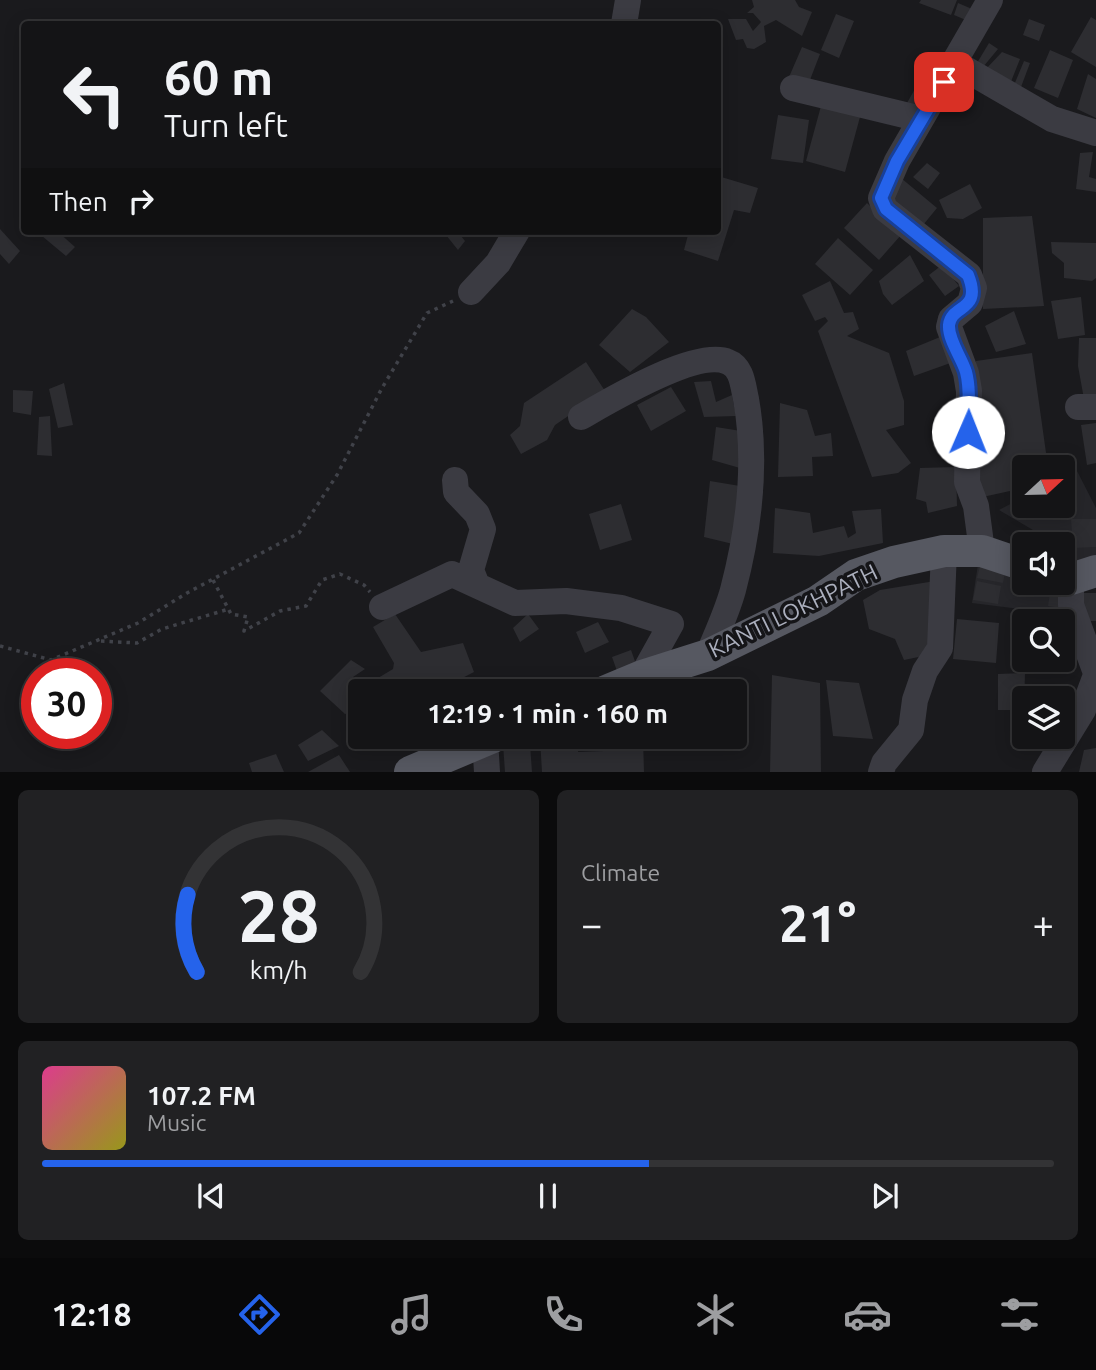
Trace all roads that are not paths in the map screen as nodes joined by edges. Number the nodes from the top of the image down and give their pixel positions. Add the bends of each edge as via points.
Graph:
1 (628, 0) edge
2 (990, 0) edge
3 (624, 21) edge
4 (956, 63) junction
5 (793, 88) dead end
6 (921, 119) junction
7 (1096, 133) edge
8 (515, 235) edge
9 (471, 292) road end
10 (581, 417) dead end
11 (455, 480) dead end
12 (944, 551) junction
13 (982, 551) junction
14 (1012, 561) edge
15 (1076, 576) edge
16 (477, 585) junction
17 (382, 607) road end
18 (708, 655) junction
19 (1096, 674) edge
20 (642, 676) junction
21 (635, 679) edge
22 (463, 749) edge
23 (488, 749) edge
24 (410, 772) edge
25 (487, 772) edge
26 (881, 772) edge
27 (1045, 772) edge

1 - 3 street
2 - 4 street
4 - 6 street
4 - 7 street via 1052,119
5 - 6 street
6 - 13 street via 881,198 886,209 968,275 974,288 970,303 951,318 949,327 969,391 967,482 976,506
8 - 9 street via 498,263
10 - 18 street via 666,371 713,360 737,368 750,423 746,531 733,592
11 - 16 street via 456,492 477,513 483,528 471,570
12 - 13 main road, KANTI LOKHPATH
12 - 18 main road, KANTI LOKHPATH via 856,575 818,601
12 - 26 street via 940,648 925,671 911,730
13 - 14 main road, KANTI LOKHPATH
15 - 19 street via 1071,605
16 - 17 street via 452,574
16 - 20 street via 515,603 566,601 621,608 671,624
18 - 20 main road, KANTI LOKHPATH
19 - 27 street via 1083,710
20 - 21 main road, KANTI LOKHPATH
22 - 24 main road
23 - 25 street

